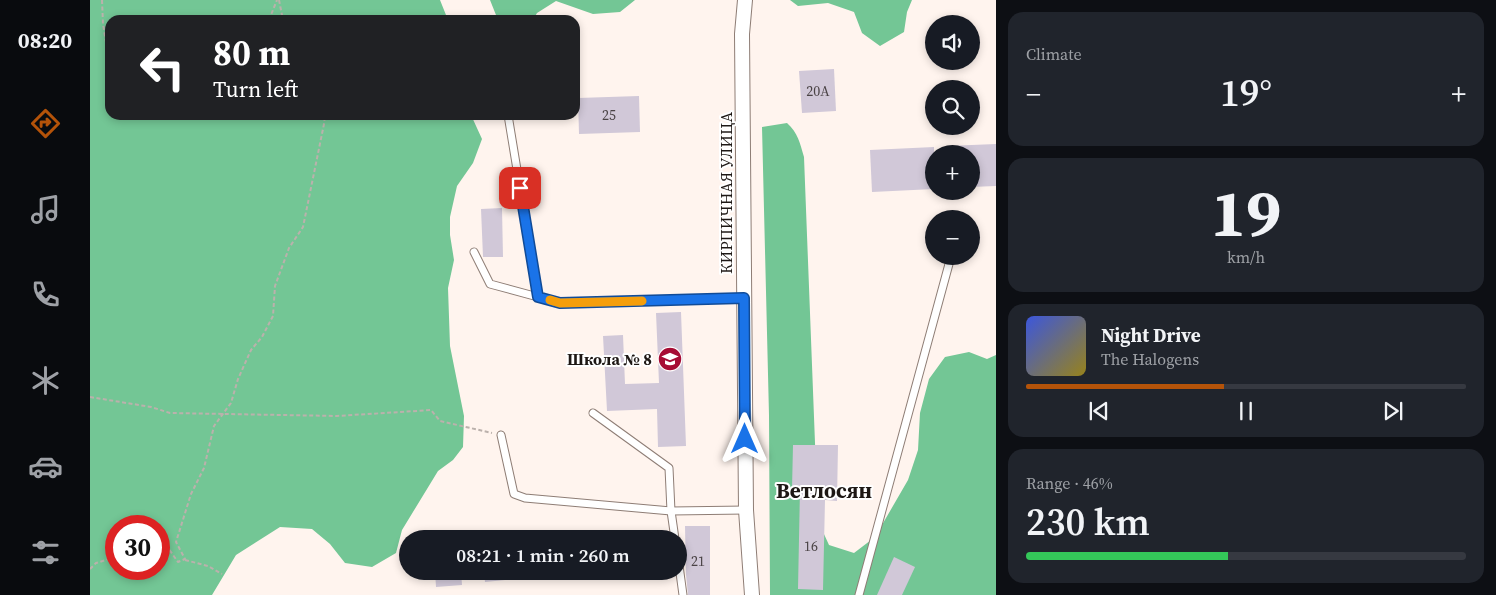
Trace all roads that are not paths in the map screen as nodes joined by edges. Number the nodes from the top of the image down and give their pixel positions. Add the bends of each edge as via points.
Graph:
1 (745, 0) edge
2 (509, 120) edge
3 (474, 252) dead end
4 (949, 265) edge
5 (538, 297) junction
6 (744, 298) junction
7 (592, 413) dead end
8 (501, 435) road end
9 (746, 510) junction
10 (671, 511) junction
11 (674, 530) edge
12 (681, 580) edge
13 (683, 595) edge
14 (752, 595) edge
15 (859, 595) edge

1 - 6 street, КИРПИЧНАЯ УЛИЦА via 742,34
2 - 5 lane
3 - 5 lane via 490,284
4 - 15 lane
5 - 6 lane via 560,303
6 - 9 street, КИРПИЧНАЯ УЛИЦА
7 - 10 lane via 669,468
8 - 10 lane via 514,494 525,498
9 - 10 lane
9 - 14 street, КИРПИЧНАЯ УЛИЦА
10 - 11 lane
12 - 13 lane

